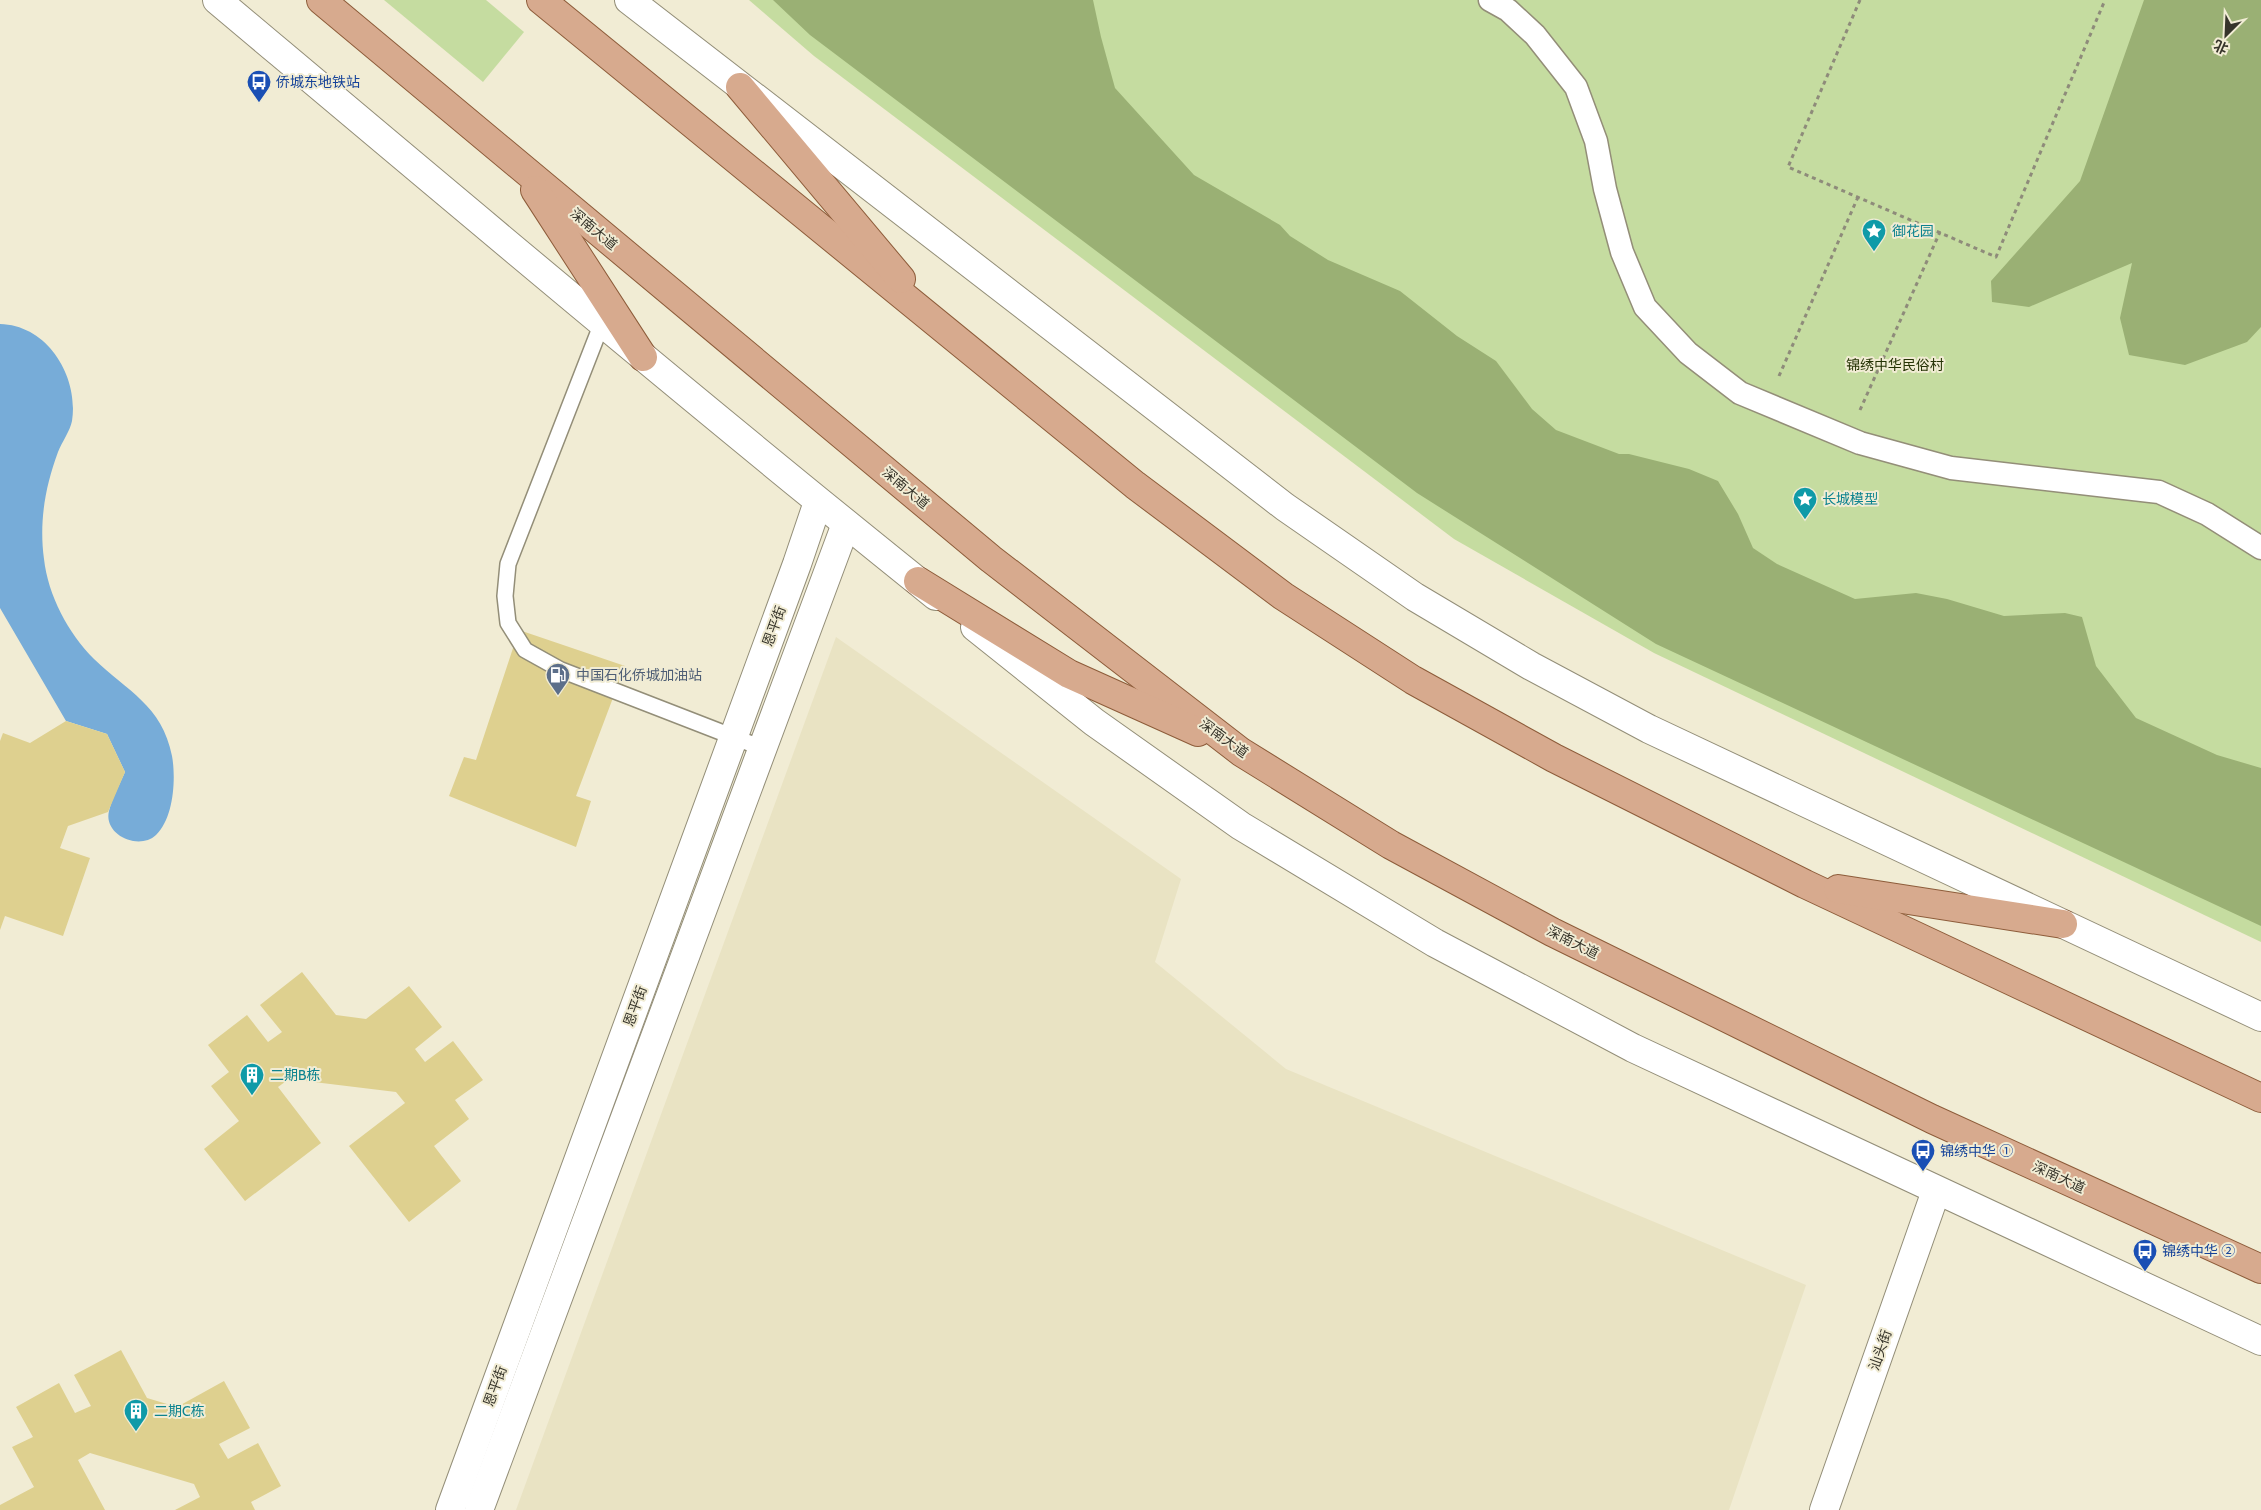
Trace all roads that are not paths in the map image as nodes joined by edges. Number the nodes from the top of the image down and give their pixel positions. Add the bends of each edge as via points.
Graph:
1 (217, 0) edge
2 (321, 0) edge
3 (541, 0) edge
4 (629, 0) edge
5 (1490, 0) edge
6 (740, 87) junction
7 (521, 168) junction
8 (602, 323) junction
9 (942, 328) junction
10 (643, 356) junction
11 (818, 502) junction
12 (846, 524) junction
13 (2261, 548) edge
14 (918, 581) junction
15 (733, 737) junction
16 (762, 748) junction
17 (1241, 752) junction
18 (1805, 884) junction
19 (2063, 924) junction
20 (2261, 1017) edge
21 (2261, 1098) edge
22 (1936, 1191) junction
23 (2261, 1269) edge
24 (2261, 1340) edge
25 (450, 1510) edge
26 (479, 1510) edge
27 (1824, 1510) edge

1 - 8 main road
2 - 7 main road, 深南大道
3 - 9 main road
4 - 6 main road
5 - 13 street via 1508,10 1535,35 1576,87 1596,141 1622,252 1645,307 1688,353 1740,393 1848,438 1951,468 2159,492 2207,514
6 - 9 main road
6 - 19 main road via 1285,507 1415,597 1530,666 1649,729
7 - 10 main road
7 - 17 main road, 深南大道 via 991,559
8 - 10 main road
8 - 15 lane via 508,564 505,596 508,623 525,650 561,670
9 - 18 main road via 1135,485 1275,590 1413,680 1554,758
10 - 11 main road
11 - 12 main road
11 - 15 main road, 恩平街
12 - 14 main road
12 - 16 main road, 恩平街
14 - 17 main road via 1069,674
14 - 22 main road via 1094,722 1241,826 1435,943 1633,1048
15 - 16 lane
15 - 25 main road, 恩平街
16 - 26 main road, 恩平街
17 - 23 main road, 深南大道 via 1391,845 1552,932 1932,1119
18 - 19 main road
18 - 21 main road
19 - 20 main road
22 - 24 main road
22 - 27 main road, 汕头街

